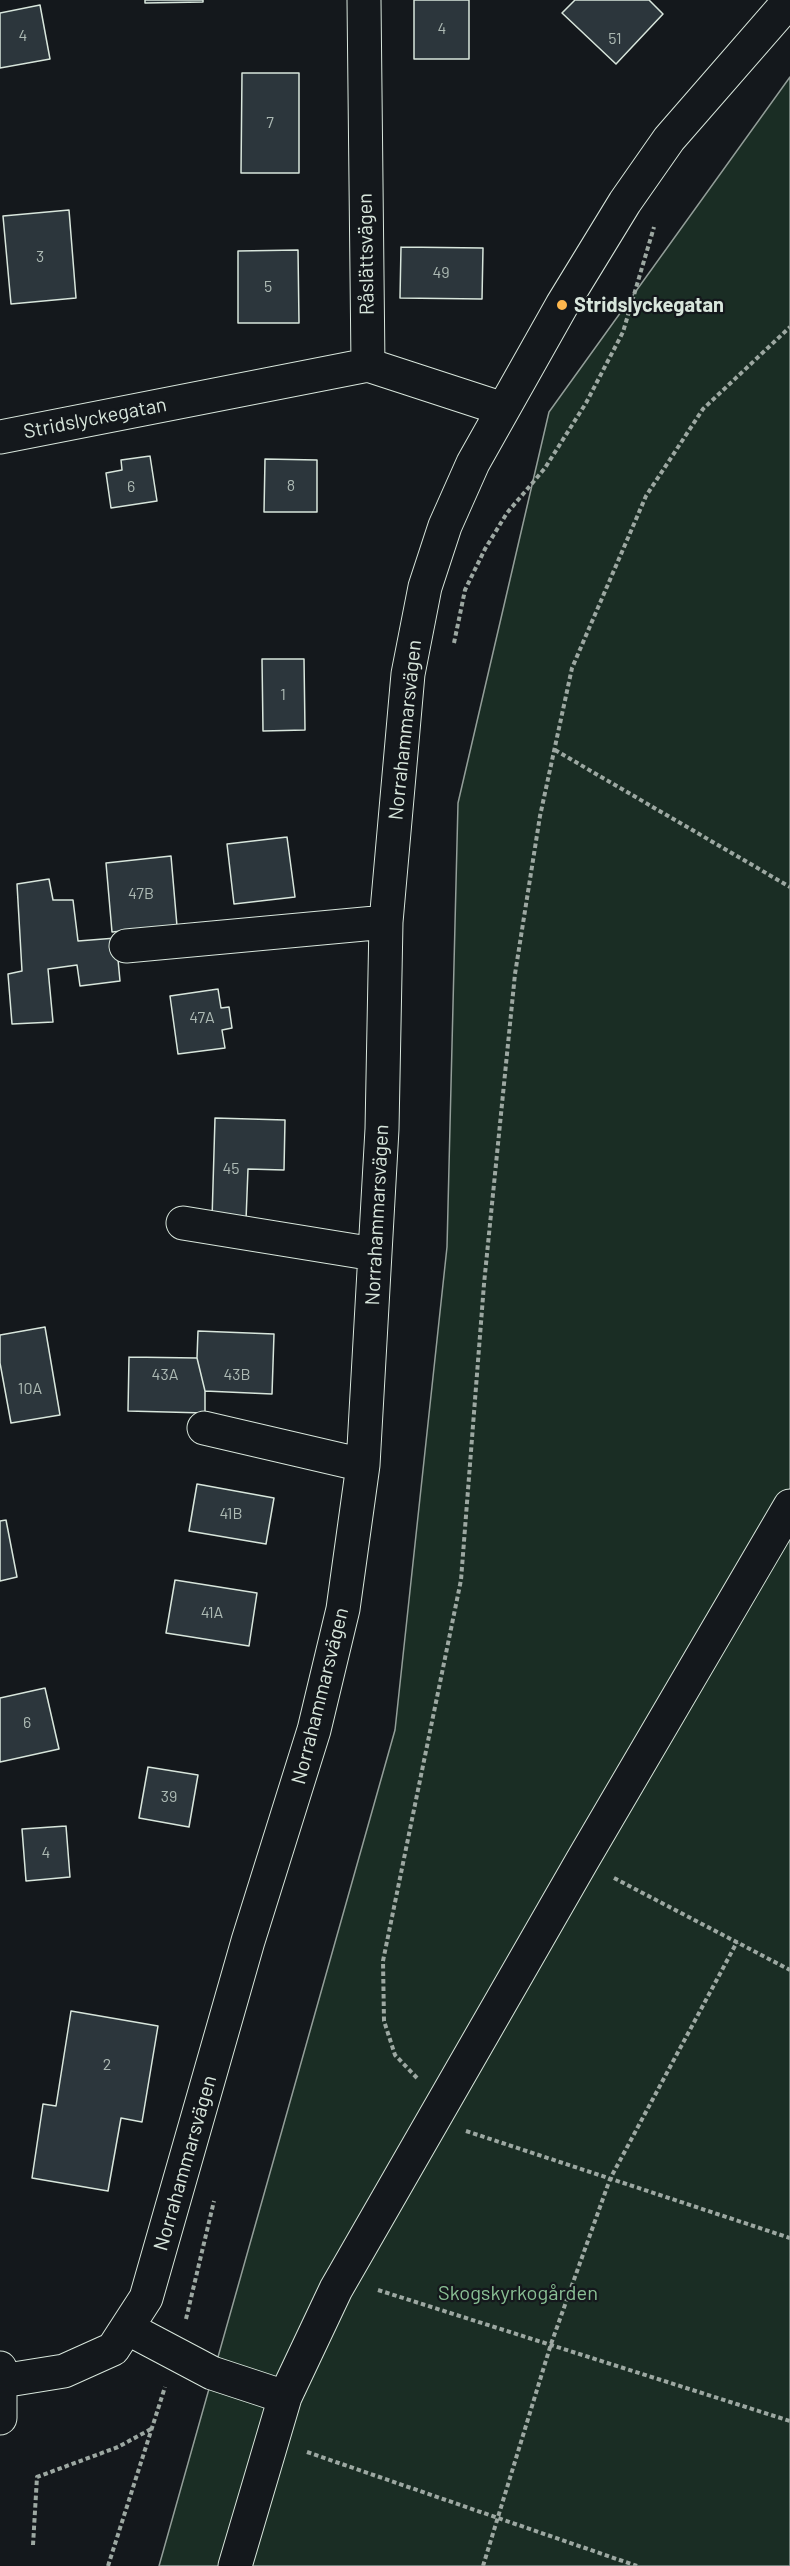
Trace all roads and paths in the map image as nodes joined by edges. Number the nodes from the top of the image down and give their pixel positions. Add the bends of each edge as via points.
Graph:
1 (364, 0) edge
2 (790, 0) edge
3 (790, 327) edge
4 (368, 365) junction
5 (503, 409) junction
6 (0, 437) edge
7 (554, 750) junction
8 (790, 886) edge
9 (386, 922) junction
10 (126, 946) dead end
11 (183, 1223) dead end
12 (374, 1254) junction
13 (204, 1428) dead end
14 (363, 1465) junction
15 (790, 1506) edge
16 (582, 1861) junction
17 (737, 1942) junction
18 (790, 1970) edge
19 (440, 2110) junction
20 (610, 2179) junction
21 (790, 2238) edge
22 (342, 2279) junction
23 (127, 2328) junction
24 (551, 2344) junction
25 (1, 2375) edge
26 (285, 2397) junction
27 (0, 2418) edge
28 (790, 2421) edge
29 (152, 2429) dead end
30 (272, 2440) junction
31 (498, 2519) junction
32 (33, 2545) dead end
33 (235, 2566) edge
34 (483, 2566) edge
35 (637, 2566) edge

1 - 4 street, Råslättsvägen
2 - 5 street, Norrahammarsvägen via 669,139 625,202
3 - 7 path via 703,409 646,496 572,668
4 - 5 street
4 - 6 street, Stridslyckegatan
5 - 9 street, Norrahammarsvägen via 458,496 425,587 408,675
7 - 8 path
7 - 19 path via 515,974 484,1284 461,1580 383,1961 384,2021 395,2055
9 - 10 street
9 - 12 street, Norrahammarsvägen via 382,1129
11 - 12 street
12 - 14 street, Norrahammarsvägen
13 - 14 street
14 - 23 street, Norrahammarsvägen via 343,1609 315,1730 248,1941 146,2298
15 - 16 street
16 - 17 path
16 - 19 street
17 - 18 path
17 - 20 path
19 - 20 path
19 - 22 street
20 - 21 path
20 - 24 path
22 - 24 path
22 - 26 street
23 - 25 street, Norrahammarsvägen via 113,2349 64,2371
23 - 26 street via 212,2373
24 - 28 path
24 - 31 path
25 - 27 street, Norrahammarsvägen
26 - 30 street
29 - 32 path via 118,2447 37,2477
30 - 31 path
30 - 33 street
31 - 34 path
31 - 35 path

